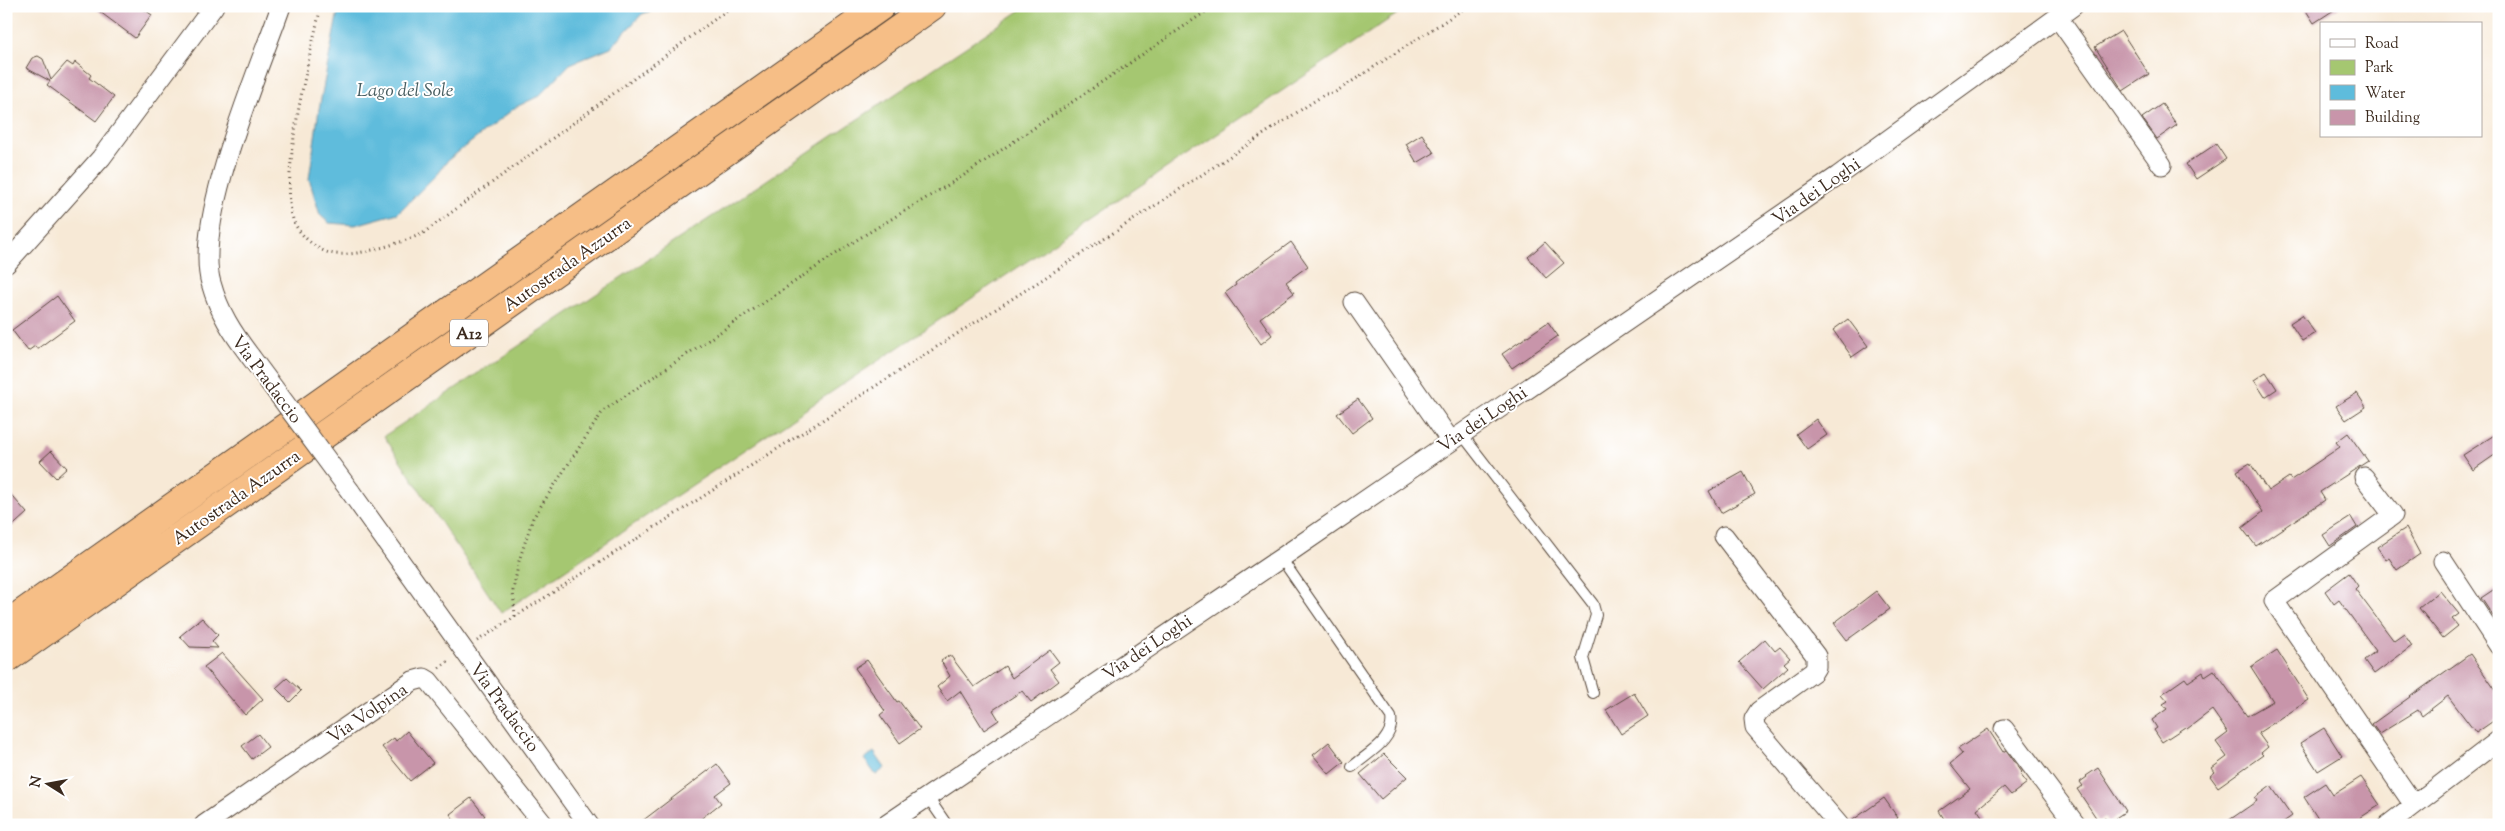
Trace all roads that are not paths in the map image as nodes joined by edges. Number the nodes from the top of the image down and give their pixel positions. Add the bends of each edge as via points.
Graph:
1 (214, 6) edge
2 (281, 6) edge
3 (880, 6) edge
4 (932, 6) edge
5 (2073, 6) edge
6 (2058, 18) junction
7 (2162, 165) dead end
8 (6, 264) edge
9 (1354, 302) dead end
10 (1455, 436) junction
11 (2364, 477) dead end
12 (1724, 536) dead end
13 (1281, 558) junction
14 (2443, 561) dead end
15 (6, 625) edge
16 (2499, 646) edge
17 (6, 659) edge
18 (1593, 693) dead end
19 (2004, 729) dead end
20 (2499, 740) edge
21 (1352, 767) dead end
22 (927, 796) junction
23 (2414, 805) junction
24 (204, 825) edge
25 (544, 825) edge
26 (589, 825) edge
27 (886, 825) edge
28 (947, 825) edge
29 (1838, 825) edge
30 (2076, 825) edge
31 (2388, 825) edge

1 - 8 street via 101,158
2 - 26 street, Via Pradaccio, bridge via 224,167 208,239 210,281 227,325
3 - 15 highway, Autostrada Azzurra / A12
4 - 17 highway, Autostrada Azzurra / A12
5 - 6 street, Via dei Loghi
6 - 7 street
6 - 10 street, Via dei Loghi via 1838,176
9 - 10 street
10 - 13 street, Via dei Loghi
10 - 18 lane via 1593,604 1596,615 1584,658
11 - 23 street via 2393,515 2274,601
12 - 29 street via 1816,656 1813,672 1759,711 1754,719 1755,727
13 - 21 lane via 1392,717 1390,735
13 - 22 street, Via dei Loghi
14 - 16 street
19 - 30 street
20 - 23 street
22 - 27 street, Via dei Loghi
22 - 28 lane
23 - 31 street
24 - 25 street, Via Volpina via 414,681 424,678

